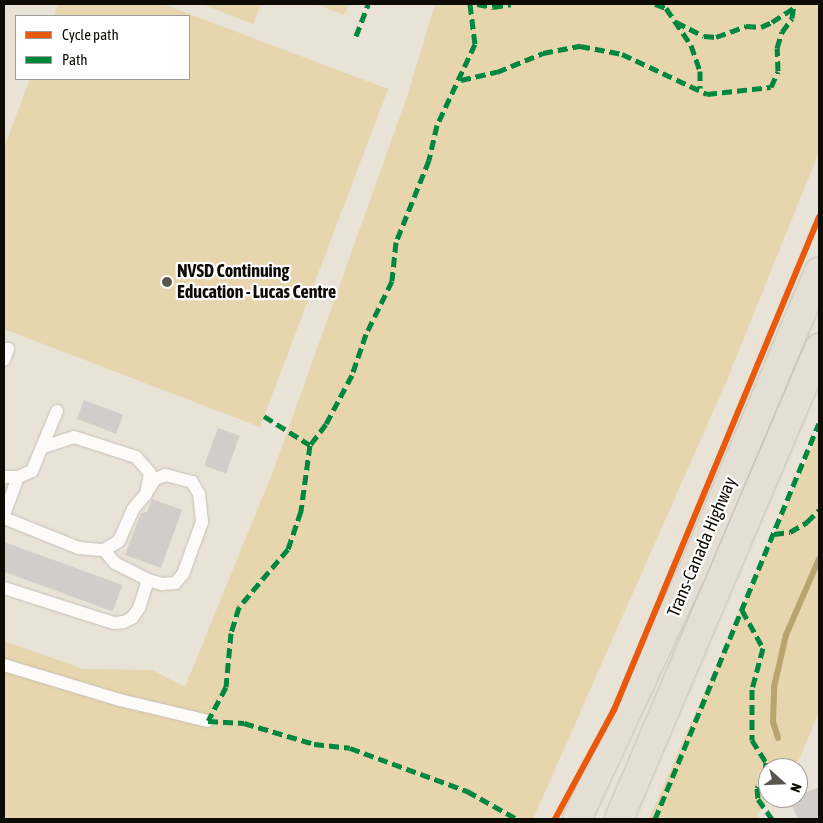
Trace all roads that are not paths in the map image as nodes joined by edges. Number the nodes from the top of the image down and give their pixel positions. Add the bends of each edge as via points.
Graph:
1 (819, 272) edge
2 (819, 348) edge
3 (57, 411) dead end
4 (43, 448) junction
5 (4, 477) edge
6 (18, 477) junction
7 (146, 494) junction
8 (4, 516) edge
9 (104, 550) junction
10 (148, 580) junction
11 (4, 588) edge
12 (4, 665) edge
13 (208, 721) dead end
14 (577, 819) edge
15 (619, 819) edge

1 - 14 highway, Trans-Canada Highway via 692,572
2 - 15 highway, Trans-Canada Highway
3 - 4 lane
4 - 6 lane via 32,471
4 - 7 lane via 74,437 136,457 150,473
5 - 6 lane
6 - 8 lane
7 - 9 lane via 133,509 119,541
7 - 10 lane via 155,479 166,475 192,482 199,494 202,522 183,574 176,583
8 - 9 lane via 79,548
9 - 10 lane via 114,563
10 - 11 lane via 139,608 132,618 114,623
12 - 13 lane via 120,700

